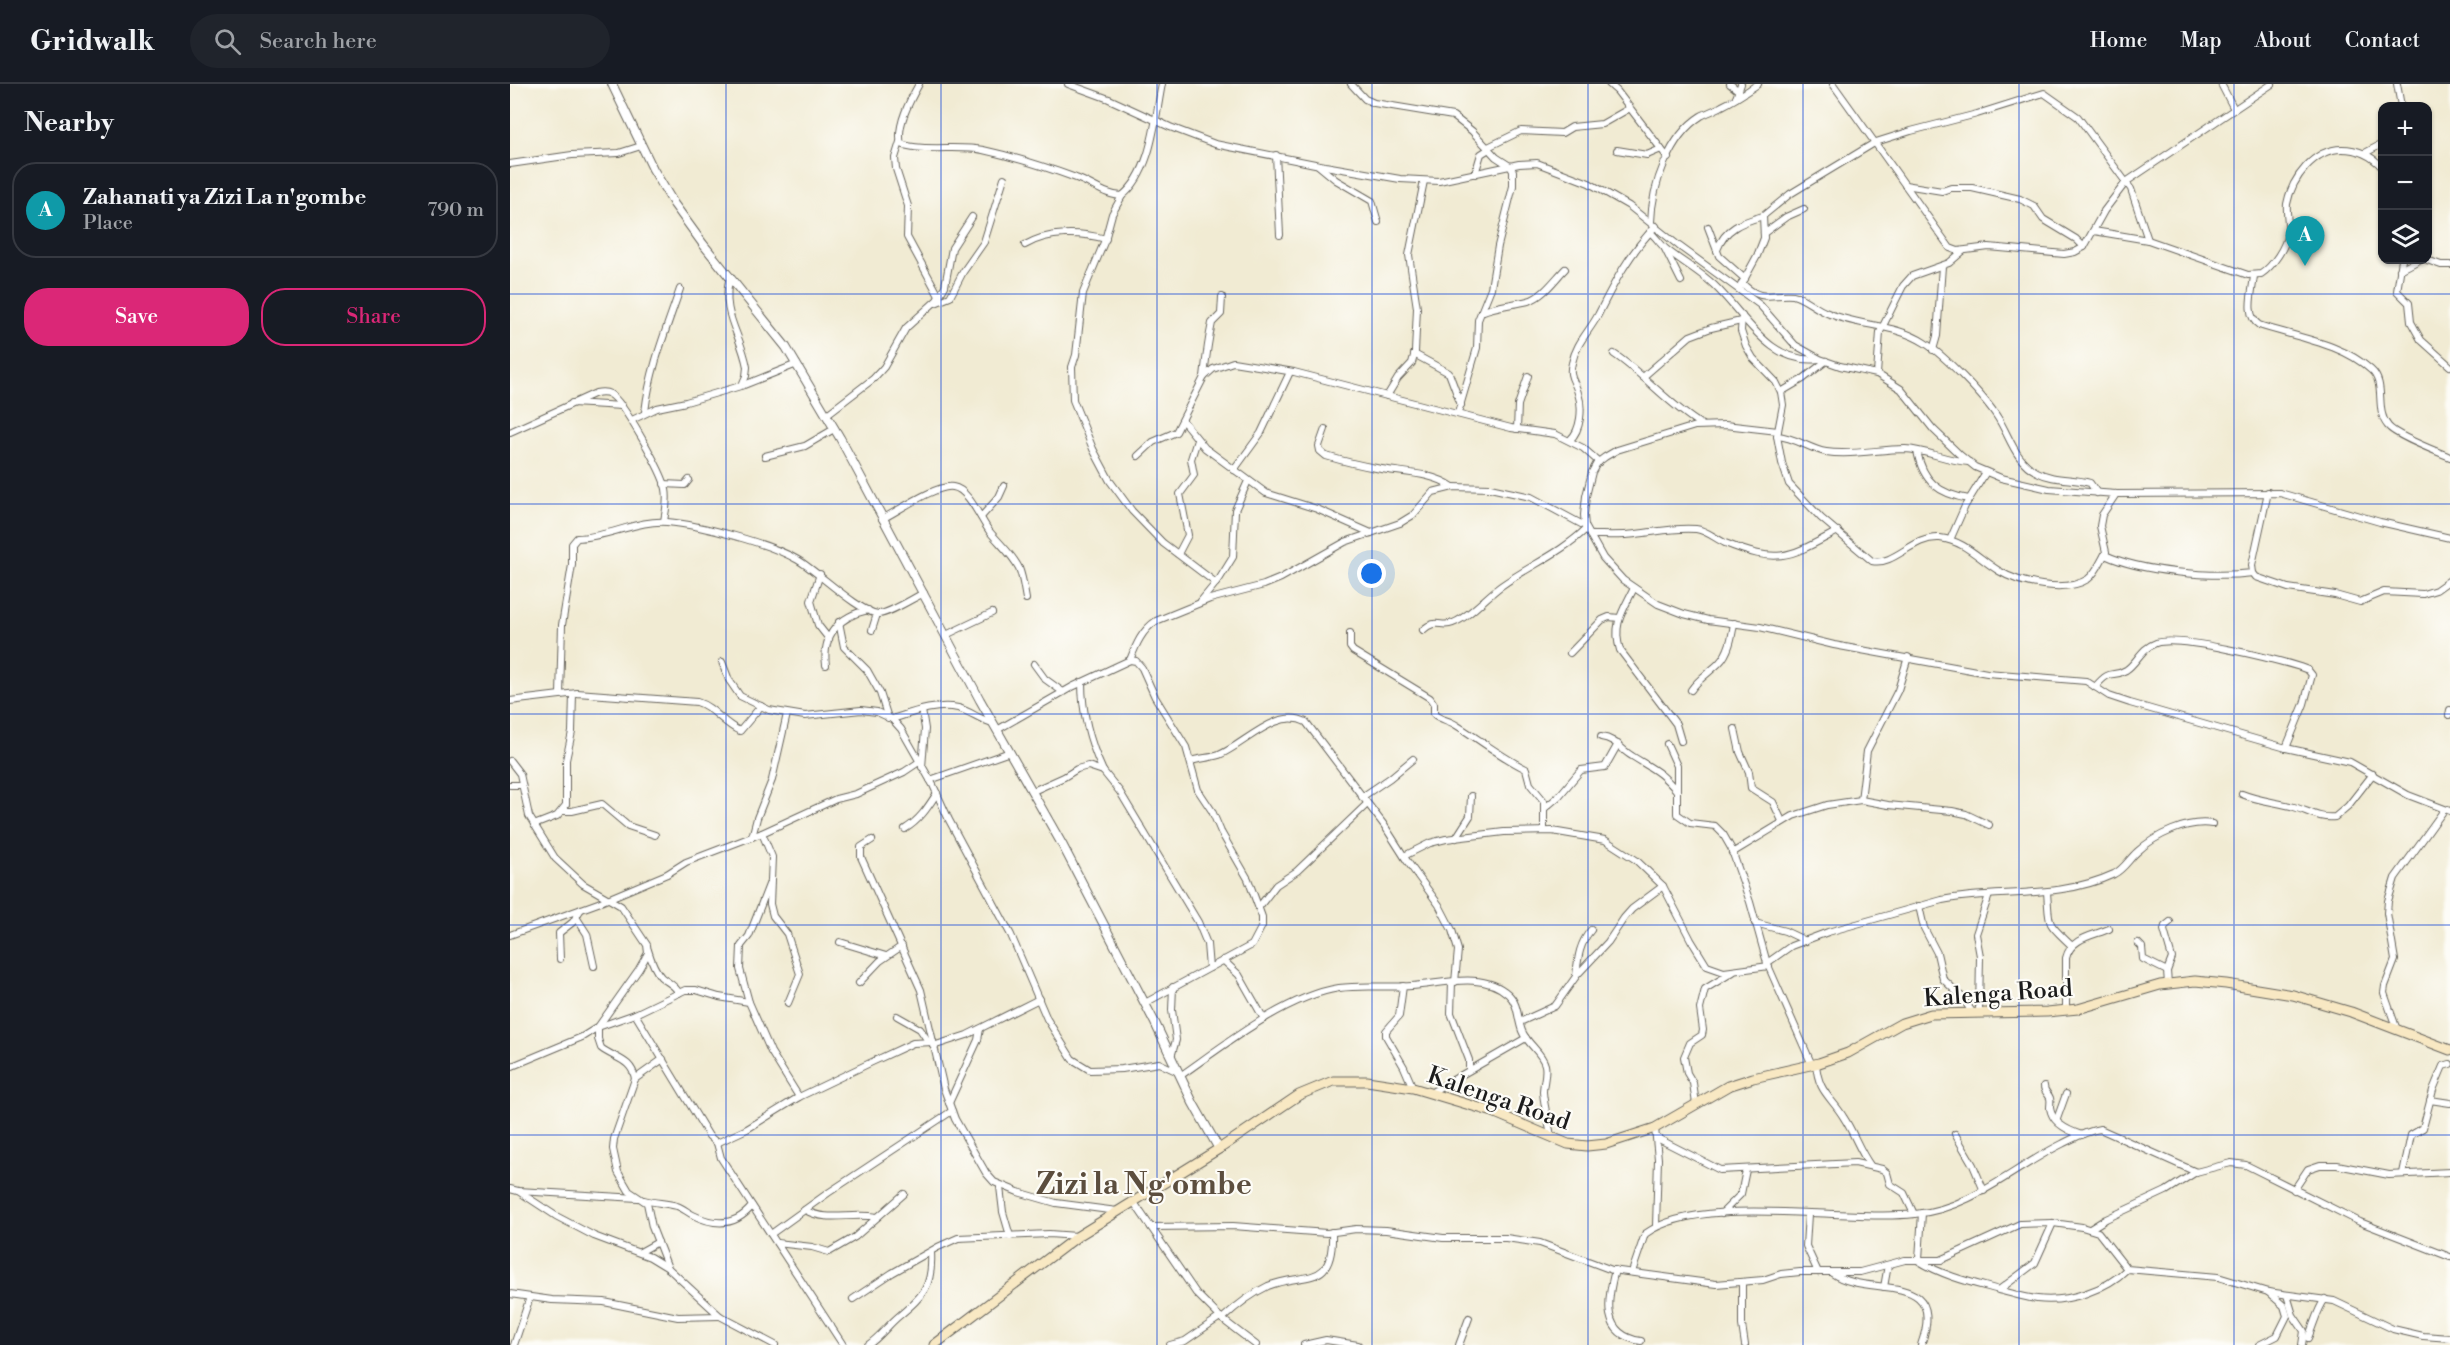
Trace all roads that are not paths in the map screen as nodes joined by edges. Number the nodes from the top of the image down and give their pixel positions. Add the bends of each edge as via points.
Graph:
1 (612, 84) edge
2 (919, 84) edge
3 (1068, 84) edge
4 (1162, 84) edge
5 (1352, 84) edge
6 (1609, 84) edge
7 (1730, 84) edge
8 (1741, 84) edge
9 (1758, 84) edge
10 (1833, 84) edge
11 (2221, 84) edge
12 (2272, 84) edge
13 (2397, 84) edge
14 (1737, 95) junction
15 (2400, 102) edge
16 (1630, 108) junction
17 (2234, 109) junction
18 (1155, 119) junction
19 (900, 142) junction
20 (1876, 142) junction
21 (641, 146) junction
22 (2378, 146) edge
23 (1488, 148) junction
24 (1661, 149) junction
25 (1617, 150) dead end
26 (2365, 153) junction
27 (1276, 154) junction
28 (1668, 158) junction
29 (510, 164) edge
30 (1317, 164) junction
31 (2378, 164) edge
32 (1510, 166) junction
33 (1475, 174) junction
34 (1004, 178) dead end
35 (1424, 181) junction
36 (2126, 182) junction
37 (1905, 185) junction
38 (1122, 196) junction
39 (1804, 209) dead end
40 (1763, 216) junction
41 (972, 217) dead end
42 (1378, 222) dead end
43 (1708, 226) dead end
44 (1652, 227) junction
45 (2094, 231) junction
46 (1764, 233) junction
47 (1280, 235) dead end
48 (1106, 239) junction
49 (2148, 240) junction
50 (1025, 245) dead end
51 (2084, 247) junction
52 (1665, 248) junction
53 (1716, 250) junction
54 (1963, 250) junction
55 (2432, 262) edge
56 (2401, 264) edge
57 (2411, 264) edge
58 (2450, 265) edge
59 (1942, 266) junction
60 (1565, 269) dead end
61 (2400, 270) junction
62 (2254, 275) junction
63 (730, 276) junction
64 (1681, 281) dead end
65 (1742, 284) junction
66 (680, 289) dead end
67 (939, 296) junction
68 (1222, 297) dead end
69 (935, 303) junction
70 (1480, 312) junction
71 (1741, 318) junction
72 (1883, 326) junction
73 (1933, 350) junction
74 (1414, 354) junction
75 (1614, 354) dead end
76 (1823, 360) junction
77 (797, 364) junction
78 (2450, 366) edge
79 (1290, 372) junction
80 (1876, 374) junction
81 (1528, 376) dead end
82 (1204, 377) junction
83 (1643, 377) junction
84 (742, 385) junction
85 (1781, 392) junction
86 (1387, 396) junction
87 (572, 403) junction
88 (1461, 405) junction
89 (622, 406) junction
90 (645, 412) junction
91 (1458, 413) junction
92 (826, 415) junction
93 (632, 420) junction
94 (1183, 421) junction
95 (1702, 426) junction
96 (834, 429) junction
97 (1325, 429) dead end
98 (1517, 429) junction
99 (510, 432) edge
100 (1777, 434) junction
101 (1197, 440) junction
102 (1570, 440) junction
103 (1917, 451) junction
104 (765, 456) dead end
105 (1138, 456) dead end
106 (2450, 457) edge
107 (1599, 462) junction
108 (1969, 462) junction
109 (1234, 470) junction
110 (1986, 472) junction
111 (689, 480) dead end
112 (1248, 481) junction
113 (664, 484) junction
114 (1004, 486) dead end
115 (1453, 487) junction
116 (2268, 492) junction
117 (2097, 493) junction
118 (2116, 494) junction
119 (1970, 499) junction
120 (981, 517) junction
121 (882, 519) junction
122 (664, 521) junction
123 (1587, 530) junction
124 (1838, 531) junction
125 (1371, 533) junction
126 (2450, 538) edge
127 (1950, 540) junction
128 (1178, 554) junction
129 (2105, 555) junction
130 (2253, 573) junction
131 (819, 574) junction
132 (2450, 580) edge
133 (1216, 583) junction
134 (1634, 588) junction
135 (924, 593) junction
136 (1026, 599) dead end
137 (1201, 603) junction
138 (869, 610) junction
139 (992, 613) dead end
140 (877, 614) junction
141 (1619, 618) junction
142 (839, 622) junction
143 (1734, 623) junction
144 (872, 630) dead end
145 (1424, 630) dead end
146 (1350, 633) dead end
147 (946, 635) junction
148 (829, 639) junction
149 (1570, 653) dead end
150 (1908, 657) junction
151 (1130, 660) junction
152 (722, 662) dead end
153 (1034, 664) dead end
154 (826, 665) dead end
155 (1082, 682) junction
156 (2095, 687) junction
157 (1691, 690) dead end
158 (1063, 692) junction
159 (560, 694) junction
160 (573, 694) junction
161 (510, 701) edge
162 (761, 706) junction
163 (922, 710) junction
164 (2450, 710) edge
165 (787, 714) junction
166 (2449, 715) edge
167 (890, 718) junction
168 (995, 726) junction
169 (1735, 729) dead end
170 (1601, 737) dead end
171 (1681, 741) dead end
172 (1618, 744) junction
173 (1667, 744) dead end
174 (2286, 747) junction
175 (1010, 752) junction
176 (1413, 759) dead end
177 (510, 761) edge
178 (1191, 761) junction
179 (921, 765) junction
180 (1103, 771) junction
181 (2373, 774) junction
182 (930, 780) junction
183 (510, 784) edge
184 (521, 786) junction
185 (1032, 791) junction
186 (1677, 791) junction
187 (937, 793) junction
188 (2242, 794) dead end
189 (1471, 796) dead end
190 (1362, 797) junction
191 (1861, 800) junction
192 (1367, 804) junction
193 (1545, 808) junction
194 (2447, 810) edge
195 (563, 811) junction
196 (1782, 821) junction
197 (2212, 824) dead end
198 (534, 825) junction
199 (1989, 825) dead end
200 (905, 829) dead end
201 (1544, 831) junction
202 (762, 833) junction
203 (655, 835) dead end
204 (752, 837) junction
205 (1456, 838) junction
206 (872, 840) dead end
207 (1732, 853) junction
208 (1404, 856) junction
209 (771, 880) junction
210 (1663, 886) junction
211 (2047, 892) junction
212 (1989, 895) junction
213 (609, 898) junction
214 (1919, 906) junction
215 (1259, 907) junction
216 (581, 909) junction
217 (576, 917) junction
218 (1755, 922) junction
219 (2170, 922) dead end
220 (2109, 929) dead end
221 (1591, 930) dead end
222 (510, 935) edge
223 (1806, 941) junction
224 (840, 942) dead end
225 (2138, 943) dead end
226 (902, 946) junction
227 (2072, 946) junction
228 (648, 950) junction
229 (886, 956) junction
230 (560, 959) dead end
231 (1224, 960) junction
232 (1768, 965) junction
233 (594, 966) dead end
234 (1209, 968) junction
235 (2167, 971) junction
236 (1733, 972) junction
237 (1576, 977) junction
238 (859, 982) dead end
239 (1453, 982) junction
240 (2168, 984) junction
241 (1402, 986) junction
242 (1173, 987) junction
243 (679, 993) junction
244 (1039, 999) junction
245 (749, 1002) junction
246 (788, 1003) dead end
247 (1145, 1003) junction
248 (2066, 1010) junction
249 (1975, 1012) junction
250 (635, 1014) junction
251 (897, 1016) dead end
252 (1264, 1019) junction
253 (1520, 1022) junction
254 (598, 1027) junction
255 (980, 1029) junction
256 (2397, 1030) junction
257 (1526, 1038) junction
258 (931, 1043) junction
259 (2450, 1050) edge
260 (1171, 1057) junction
261 (663, 1059) junction
262 (1814, 1064) junction
263 (2450, 1064) edge
264 (510, 1066) edge
265 (1469, 1070) junction
266 (1179, 1074) junction
267 (635, 1079) junction
268 (2044, 1086) dead end
269 (1413, 1088) junction
270 (1430, 1093) junction
271 (2066, 1094) dead end
272 (798, 1097) junction
273 (2430, 1100) junction
274 (949, 1103) junction
275 (2450, 1103) edge
276 (1696, 1104) junction
277 (952, 1111) junction
278 (2057, 1119) junction
279 (1656, 1133) junction
280 (1955, 1134) dead end
281 (2082, 1135) junction
282 (1551, 1137) junction
283 (717, 1143) junction
284 (1219, 1149) junction
285 (1870, 1166) junction
286 (1746, 1170) junction
287 (2196, 1172) junction
288 (2450, 1172) edge
289 (2403, 1173) junction
290 (1000, 1186) junction
291 (510, 1189) edge
292 (2294, 1190) junction
293 (518, 1191) junction
294 (1983, 1191) junction
295 (904, 1194) dead end
296 (641, 1199) junction
297 (1133, 1201) junction
298 (752, 1206) junction
299 (805, 1210) junction
300 (1117, 1211) junction
301 (1722, 1213) junction
302 (1922, 1213) junction
303 (1808, 1214) junction
304 (1914, 1214) junction
305 (877, 1217) junction
306 (2053, 1223) junction
307 (1656, 1226) junction
308 (1150, 1227) junction
309 (2090, 1229) junction
310 (1332, 1232) junction
311 (771, 1234) junction
312 (1010, 1236) junction
313 (1078, 1236) junction
314 (658, 1242) junction
315 (777, 1243) junction
316 (640, 1251) junction
317 (931, 1252) junction
318 (2450, 1257) edge
319 (1918, 1259) junction
320 (1888, 1265) junction
321 (668, 1268) junction
322 (2127, 1269) junction
323 (1616, 1270) junction
324 (1632, 1272) junction
325 (1818, 1272) junction
326 (1832, 1273) junction
327 (1742, 1282) junction
328 (1884, 1287) junction
329 (1999, 1290) junction
330 (2268, 1292) junction
331 (510, 1294) edge
332 (2287, 1295) junction
333 (530, 1297) junction
334 (853, 1299) dead end
335 (2325, 1299) junction
336 (720, 1316) junction
337 (1221, 1318) junction
338 (1469, 1318) dead end
339 (2450, 1338) edge
340 (2308, 1339) junction
341 (1641, 1341) dead end
342 (1254, 1344) edge
343 (514, 1345) edge
344 (775, 1345) edge
345 (843, 1345) edge
346 (868, 1345) edge
347 (934, 1345) edge
348 (1170, 1345) edge
349 (1304, 1345) edge
350 (1358, 1345) edge
351 (1459, 1345) edge
352 (1745, 1345) edge
353 (1921, 1345) edge
354 (2259, 1345) edge
355 (2302, 1345) edge

1 - 21 street
2 - 19 street via 905,116
3 - 18 street
4 - 18 street
5 - 23 street via 1374,103 1453,116
6 - 16 street
7 - 14 street
8 - 14 street
9 - 14 street
10 - 20 street
11 - 17 street
12 - 17 street
13 - 15 street
14 - 28 street via 1690,125 1675,142
16 - 23 street via 1602,123 1572,127 1562,133 1521,131
16 - 24 street
17 - 36 street
18 - 27 street via 1215,144
18 - 38 street via 1140,175
19 - 38 street via 905,146 970,148 1005,155
19 - 67 street via 895,158 908,206 907,237
20 - 36 street via 2044,93 2078,117
20 - 37 street
20 - 40 street via 1790,194
21 - 29 street via 619,153
21 - 63 street via 674,204
22 - 26 street
23 - 32 street
23 - 33 street via 1481,154
24 - 25 street via 1647,155
24 - 28 street
26 - 31 street
26 - 62 street via 2335,149 2315,157 2290,195 2288,231 2280,250 2267,270
27 - 30 street
27 - 47 street
28 - 44 street via 1654,190
30 - 35 street
30 - 42 street via 1372,201
32 - 33 street
32 - 44 street via 1529,163 1554,168 1610,194
32 - 70 street via 1513,186 1491,288
33 - 35 street
34 - 69 street via 984,242 950,297
35 - 74 street via 1408,264 1417,308
36 - 45 street
36 - 49 street via 2134,194
37 - 51 street via 1942,191 1972,188 2020,199
37 - 54 street via 1947,246
38 - 48 street via 1112,214
39 - 46 street
40 - 46 street
40 - 53 street via 1729,231
41 - 67 street via 952,248 947,281
43 - 53 street
44 - 52 street
44 - 65 street
44 - 102 street via 1574,354 1570,376 1579,393 1580,415 1577,431
45 - 49 street
45 - 51 street
46 - 65 street
48 - 50 street via 1055,235
48 - 128 street via 1083,293 1072,368 1074,400 1093,449 1122,499 1143,525
49 - 62 street
51 - 54 street via 2064,254 1989,247
52 - 64 street
52 - 71 street via 1714,285
53 - 65 street
54 - 59 street
55 - 58 street
56 - 61 street
57 - 61 street
59 - 72 street via 1912,276
59 - 73 street
60 - 70 street via 1532,299
61 - 78 street via 2397,291 2409,303 2411,322 2426,347
62 - 106 street via 2250,311 2254,321 2330,347 2372,370 2379,384 2380,410 2389,428
63 - 77 street
63 - 84 street via 729,314 747,367
65 - 72 street via 1758,294 1795,296 1827,314
65 - 76 street via 1795,345
66 - 90 street via 659,345
67 - 69 street
68 - 82 street via 1221,314 1211,327 1205,353
69 - 92 street via 906,328 873,379
70 - 88 street via 1477,348
71 - 76 street via 1780,353 1796,359
71 - 83 street via 1690,336
71 - 85 street via 1741,331 1752,358
72 - 73 street via 1909,335
72 - 80 street
73 - 117 street via 1993,410 2027,466 2050,478 2090,483
74 - 86 street via 1412,363
74 - 88 street via 1449,373
75 - 83 street
76 - 80 street
76 - 85 street
77 - 84 street
77 - 92 street
79 - 82 street via 1233,363 1213,369
79 - 86 street
79 - 109 street via 1261,433
80 - 108 street via 1901,389 1933,429
81 - 98 street via 1518,405
82 - 94 street
83 - 95 street
84 - 90 street
85 - 100 street via 1783,405
86 - 91 street
87 - 89 street
87 - 89 street via 602,392
87 - 99 street
88 - 91 street
89 - 93 street
90 - 93 street
91 - 98 street
92 - 96 street
93 - 113 street
94 - 101 street
94 - 105 street via 1176,432 1153,442
95 - 100 street via 1741,426
95 - 107 street via 1617,450
96 - 104 street via 805,446
96 - 121 street
97 - 115 street via 1319,446 1326,456 1434,478
98 - 102 street
100 - 103 street via 1836,453
100 - 124 street via 1789,484
101 - 109 street
101 - 128 street via 1191,459 1194,475 1180,494 1188,535
102 - 107 street
103 - 108 street
103 - 119 street via 1924,471 1939,490
107 - 123 street via 1586,496
108 - 110 street
109 - 112 street
110 - 117 street via 2049,489
110 - 119 street
111 - 113 street via 685,485
112 - 125 street via 1266,493 1317,509
112 - 133 street via 1235,510 1234,554
113 - 122 street
114 - 120 street
115 - 123 street via 1490,488 1530,497
115 - 125 street via 1433,492 1413,515 1400,523
116 - 118 street
116 - 126 street
116 - 130 street
117 - 118 street
118 - 129 street via 2102,515 2100,526
119 - 127 street
120 - 121 street via 965,494 953,487 938,490
120 - 136 street via 1019,569
121 - 135 street
122 - 131 street via 751,542 789,555
122 - 159 street via 577,538 572,544 562,625
123 - 124 street via 1632,534 1668,528 1700,529 1743,550 1786,556
123 - 134 street via 1603,558
123 - 145 street via 1504,584 1455,622 1436,622
124 - 127 street via 1878,562 1924,539
125 - 137 street via 1345,542 1264,585
127 - 129 street via 2024,583 2057,586 2085,580
128 - 133 street
129 - 130 street via 2155,569
130 - 132 street via 2268,583 2360,602 2386,591 2423,594
131 - 138 street
131 - 148 street via 812,601 818,625
133 - 137 street
134 - 141 street
134 - 143 street via 1658,604 1684,614
135 - 140 street
135 - 147 street
137 - 151 street via 1148,626
138 - 140 street
138 - 142 street
139 - 147 street
140 - 144 street
141 - 149 street via 1602,620
141 - 171 street via 1616,636 1620,650 1676,724
142 - 148 street
142 - 167 street via 844,647 867,670
143 - 150 street
143 - 157 street via 1724,657
146 - 193 street via 1353,651 1430,698 1439,718 1526,769
147 - 168 street
148 - 154 street
150 - 156 street via 1987,673 2075,679
150 - 191 street via 1895,696 1868,751
151 - 155 street
151 - 178 street via 1142,668
152 - 162 street via 740,696
153 - 158 street via 1045,679
155 - 158 street
155 - 180 street via 1086,718
156 - 174 street via 2130,704
156 - 174 street via 2107,674 2125,671 2149,646 2166,641 2300,667 2312,675
158 - 168 street
159 - 160 street
159 - 161 street
160 - 162 street via 697,702 740,731
160 - 195 street
162 - 165 street
163 - 167 street
163 - 168 street via 958,708
163 - 179 street via 925,729
164 - 166 street
165 - 167 street via 861,710
165 - 204 street via 772,780
167 - 179 street
168 - 175 street
169 - 196 street via 1751,788 1773,802
170 - 172 street
172 - 186 street via 1655,768
172 - 193 street via 1605,767 1581,770
173 - 186 street via 1677,766
174 - 181 street via 2350,762
175 - 182 street
175 - 185 street
176 - 190 street
177 - 184 street via 520,774
178 - 190 street via 1219,755 1280,719 1299,719 1312,729
178 - 215 street via 1198,790
179 - 182 street
179 - 202 street
180 - 185 street via 1088,766 1077,769
180 - 234 street via 1120,792 1198,922 1207,944
181 - 188 street via 2335,818
181 - 194 street via 2408,795
182 - 187 street
183 - 184 street
184 - 198 street
185 - 247 street
186 - 207 street via 1677,814 1690,823 1715,826
187 - 200 street via 923,815
187 - 244 street via 1011,935
189 - 205 street via 1470,816
190 - 192 street
191 - 196 street via 1819,807
191 - 199 street via 1952,811
192 - 208 street
192 - 215 street via 1297,871 1276,885
193 - 201 street
194 - 256 street via 2390,888 2386,913 2396,960 2384,993
195 - 198 street
195 - 203 street via 602,804 628,826
196 - 207 street
197 - 211 street via 2163,833 2115,874
198 - 213 street via 555,858 583,884
201 - 205 street via 1504,831
201 - 210 street via 1605,840 1636,860
202 - 204 street
202 - 209 street via 772,856
204 - 213 street
205 - 208 street via 1431,843
206 - 226 street via 861,848 861,857
207 - 218 street
208 - 239 street via 1452,930 1458,950
209 - 245 street via 749,936 741,946 740,969
209 - 246 street via 773,916 787,934 800,974
210 - 236 street via 1700,957 1713,970
210 - 237 street via 1632,909
211 - 212 street
211 - 227 street via 2047,919
212 - 214 street via 1961,896
212 - 249 street via 1976,934 1980,957
213 - 216 street
213 - 228 street via 631,919
214 - 223 street
214 - 249 street via 1943,979
215 - 231 street via 1262,926 1258,937 1252,945
216 - 217 street
216 - 222 street
217 - 230 street via 560,933
217 - 233 street via 587,934
218 - 223 street
218 - 232 street
219 - 235 street via 2164,926 2172,958
220 - 227 street
221 - 237 street via 1581,943
223 - 232 street via 1791,946
224 - 229 street
225 - 235 street via 2143,959
226 - 229 street
226 - 258 street via 921,990
227 - 248 street via 2066,958
228 - 243 street via 655,969
228 - 254 street
229 - 238 street
231 - 234 street
231 - 252 street via 1239,975
232 - 236 street
232 - 262 street
234 - 242 street
235 - 240 street
236 - 276 street via 1705,989 1700,1009 1702,1035 1686,1050 1684,1065 1693,1083
237 - 253 street via 1555,1006
239 - 241 street
239 - 253 street via 1492,983 1503,989 1515,1003
239 - 265 street via 1451,1013
240 - 248 main road, Kalenga Road
240 - 256 main road, Kalenga Road via 2195,981 2293,995
241 - 252 street via 1337,988
241 - 269 street via 1399,1016 1386,1036
242 - 247 street
242 - 260 street via 1176,1040
243 - 245 street via 690,989
243 - 250 street
244 - 255 street
244 - 266 street via 1062,1045 1080,1065 1102,1070 1159,1063
245 - 272 street via 771,1052
247 - 260 street
248 - 249 main road, Kalenga Road
249 - 262 main road, Kalenga Road via 1918,1017 1848,1053
250 - 254 street
250 - 261 street
251 - 258 street via 920,1029
252 - 266 street
253 - 257 street
254 - 264 street
254 - 267 street via 601,1048 624,1059 634,1070
255 - 258 street via 955,1040
255 - 274 street
256 - 259 main road, Kalenga Road
257 - 265 street
257 - 282 street via 1545,1066 1543,1094
258 - 272 street via 913,1043
258 - 274 street
260 - 266 street
261 - 267 street
261 - 283 street
262 - 276 main road, Kalenga Road via 1728,1086
262 - 285 street via 1826,1096 1844,1118
263 - 273 street via 2441,1068
265 - 270 street
266 - 284 street
267 - 296 street via 613,1149 624,1184
268 - 278 street via 2051,1112
269 - 270 main road, Kalenga Road
269 - 284 main road, Kalenga Road via 1367,1081 1333,1082 1299,1095
270 - 282 main road, Kalenga Road via 1493,1112
271 - 278 street
272 - 283 street
273 - 275 street
273 - 289 street via 2423,1128 2410,1137
274 - 277 street
276 - 279 main road, Kalenga Road
277 - 290 street via 986,1173
277 - 299 street
278 - 281 street via 2064,1128
279 - 282 main road, Kalenga Road via 1587,1146
279 - 286 street via 1720,1170
279 - 307 street
280 - 294 street
281 - 287 street via 2105,1131
281 - 294 street via 2020,1166
283 - 298 street via 721,1158
284 - 297 main road, Kalenga Road
285 - 286 street via 1843,1163
285 - 304 street via 1885,1171 1890,1184 1904,1193
286 - 301 street via 1741,1194
287 - 292 street via 2237,1162
287 - 309 street
288 - 289 street
289 - 292 street via 2380,1174 2320,1165 2308,1169
290 - 300 street via 1056,1203
290 - 312 street
291 - 293 street
292 - 318 street via 2360,1222
293 - 296 street
293 - 316 street via 567,1223
294 - 302 street
295 - 305 street
296 - 298 street via 675,1205 718,1223 739,1218
296 - 314 street via 647,1203
297 - 300 main road, Kalenga Road
297 - 308 street
298 - 311 street
299 - 305 street via 825,1218
299 - 311 street
300 - 313 main road, Kalenga Road
301 - 303 street
301 - 307 street via 1692,1215
302 - 304 street
302 - 319 street
303 - 304 street
303 - 325 street via 1806,1246
305 - 315 street via 855,1237 829,1252
306 - 309 street
306 - 319 street via 2020,1224 1941,1260
306 - 329 street via 2035,1263
307 - 324 street via 1645,1234
308 - 310 street via 1233,1226
308 - 337 street via 1196,1293
309 - 322 street via 2101,1234
310 - 323 street via 1366,1229 1443,1238 1506,1238 1540,1243
310 - 337 street via 1332,1253 1319,1273 1266,1287
311 - 315 street
312 - 313 street
312 - 317 street via 958,1238
313 - 347 main road, Kalenga Road
314 - 316 street
314 - 321 street
315 - 345 street
316 - 321 street
317 - 334 street
317 - 346 street via 928,1286 910,1308
319 - 320 street
319 - 329 street via 1968,1283
320 - 326 street
320 - 328 street
321 - 336 street
322 - 329 street via 2111,1283 2068,1297 2040,1299
322 - 330 street via 2218,1277
323 - 324 street
323 - 341 street via 1610,1314 1618,1333 1626,1339
324 - 327 street via 1716,1284
325 - 326 street
325 - 327 street
326 - 328 street via 1842,1279
327 - 352 street
328 - 353 street via 1916,1294 1922,1301 1927,1320
330 - 332 street
330 - 354 street via 2285,1308 2287,1316 2277,1336
331 - 333 street
332 - 335 street
332 - 340 street via 2290,1309
333 - 336 street via 604,1302 678,1317
333 - 343 street
335 - 339 street via 2340,1302 2393,1329
335 - 340 street
336 - 344 street
337 - 342 street
337 - 348 street via 1185,1341
338 - 351 street
340 - 355 street
349 - 350 street via 1326,1340

